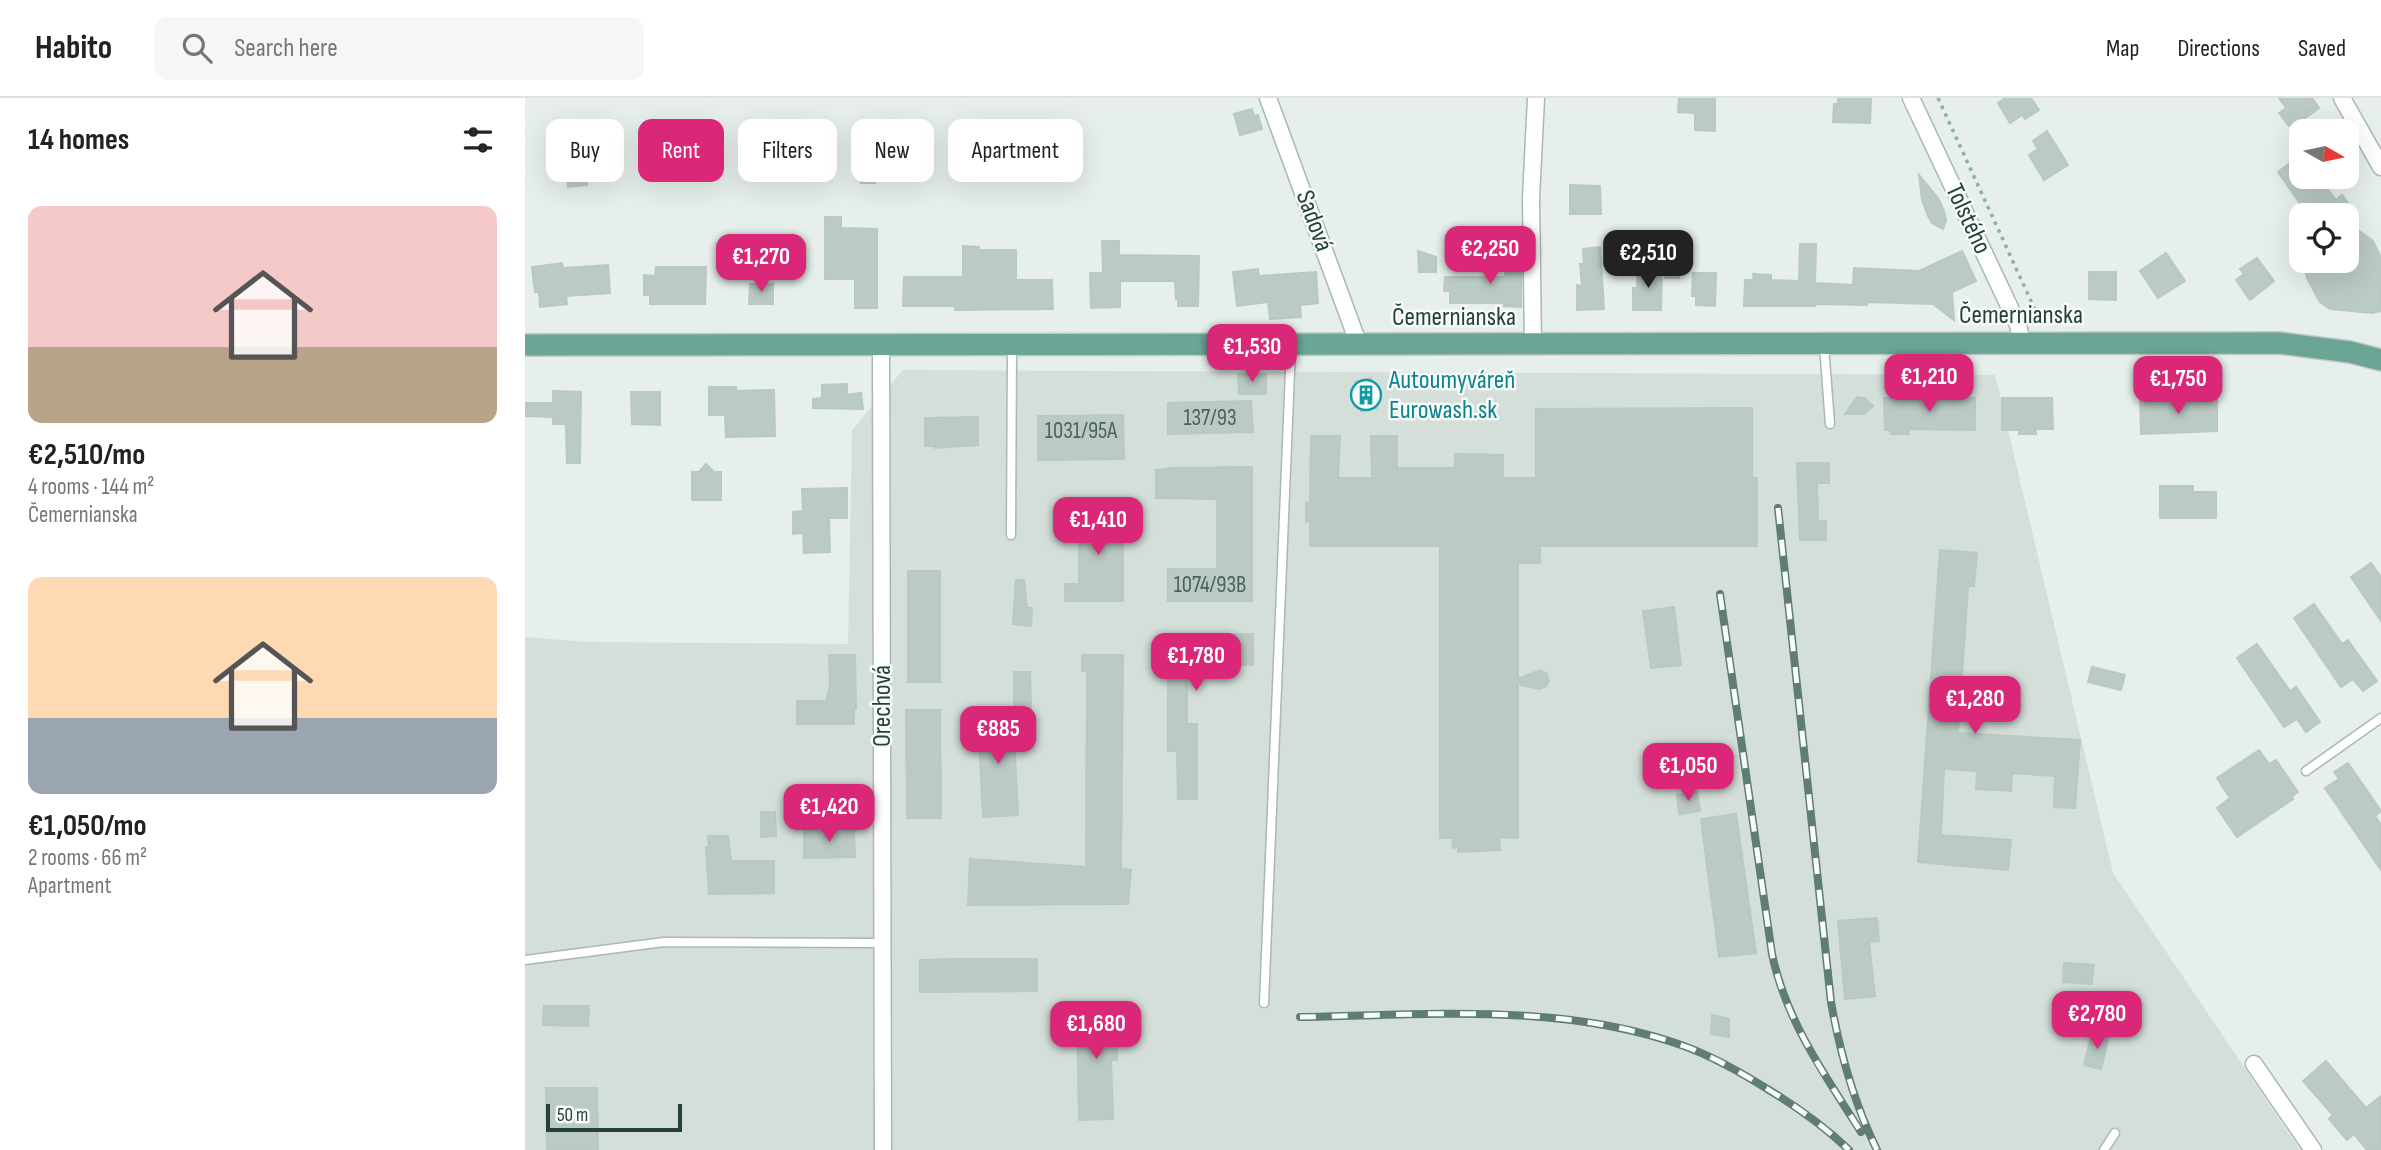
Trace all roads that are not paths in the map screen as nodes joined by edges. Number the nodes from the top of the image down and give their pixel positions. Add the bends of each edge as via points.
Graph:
1 (1268, 98) edge
2 (1536, 98) edge
3 (1911, 98) edge
4 (2342, 98) edge
5 (2381, 167) edge
6 (2022, 342) junction
7 (1292, 344) junction
8 (525, 345) edge
9 (881, 345) junction
10 (1012, 345) junction
11 (1359, 345) junction
12 (1533, 345) junction
13 (1823, 345) junction
14 (2381, 360) edge
15 (1830, 424) dead end
16 (1010, 535) dead end
17 (2381, 718) edge
18 (2306, 771) dead end
19 (883, 943) junction
20 (525, 960) edge
21 (1264, 1003) dead end
22 (2254, 1064) dead end
23 (2115, 1133) dead end
24 (883, 1150) edge
25 (2103, 1150) edge
26 (2313, 1150) edge

1 - 11 street, Sadová
2 - 12 street via 1531,198
3 - 6 street, Tolstého
4 - 5 street
6 - 13 main road, Čemernianska
6 - 14 main road, Čemernianska via 2279,343
7 - 10 main road, Čemernianska
7 - 11 main road, Čemernianska
7 - 21 lane
8 - 9 main road, Čemernianska
9 - 10 main road, Čemernianska
9 - 19 street, Orechová
10 - 16 lane
11 - 12 main road, Čemernianska
12 - 13 main road, Čemernianska
13 - 15 lane
17 - 18 lane
19 - 20 lane via 664,942
19 - 24 street, Orechová
22 - 26 street
23 - 25 lane

